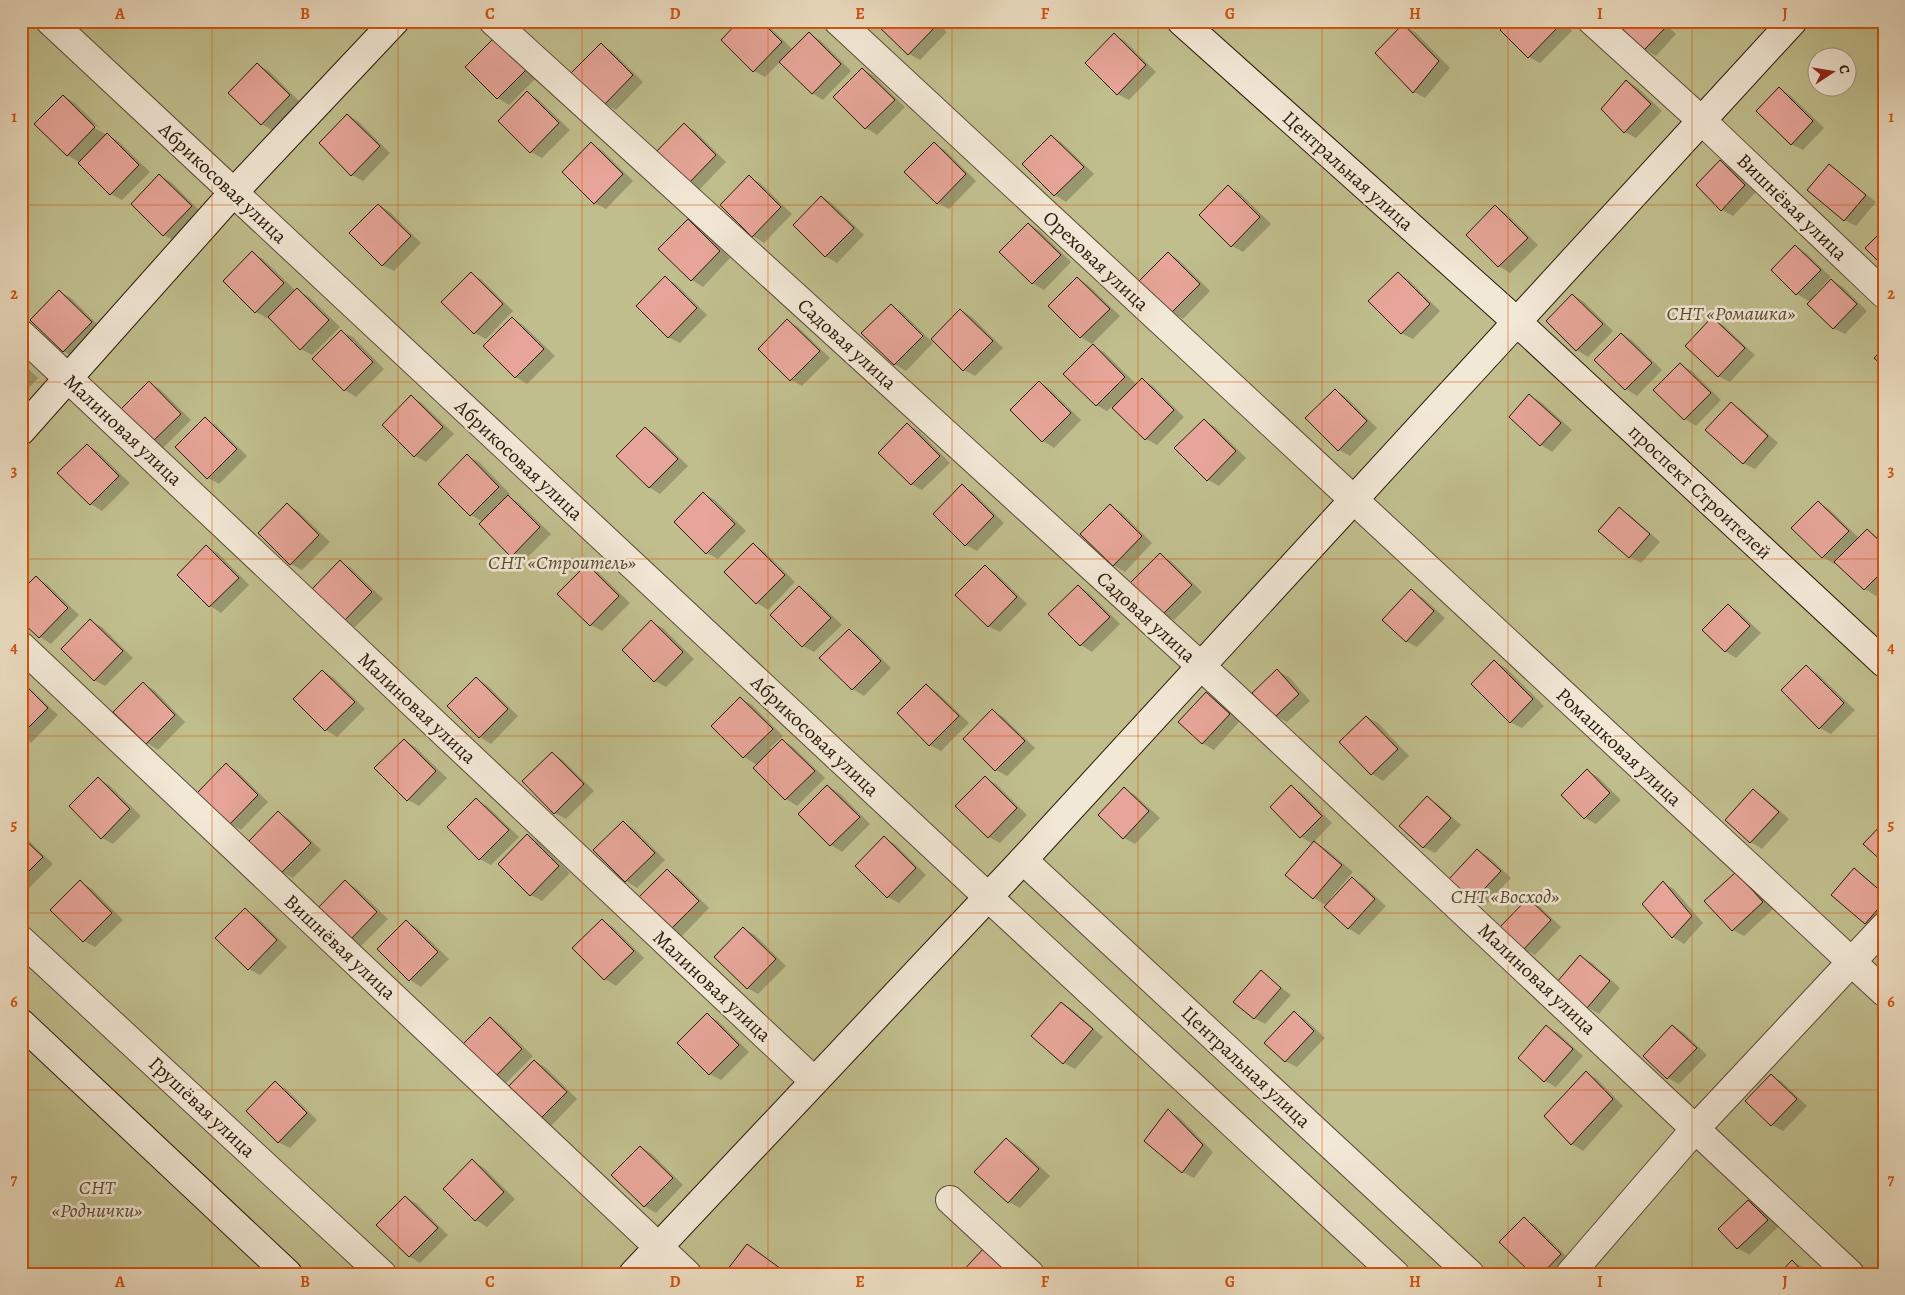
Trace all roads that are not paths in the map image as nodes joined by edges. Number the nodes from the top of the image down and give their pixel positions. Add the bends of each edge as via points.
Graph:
1 (50, 21) edge
2 (395, 21) edge
3 (493, 21) edge
4 (838, 21) edge
5 (1180, 21) edge
6 (1592, 21) edge
7 (1793, 21) edge
8 (1701, 120) junction
9 (233, 192) junction
10 (1884, 294) edge
11 (1516, 321) junction
12 (21, 334) edge
13 (68, 378) junction
14 (21, 431) edge
15 (1354, 502) junction
16 (21, 646) edge
17 (1884, 663) edge
18 (1201, 666) junction
19 (1023, 860) junction
20 (988, 897) junction
21 (1884, 928) edge
22 (21, 940) edge
23 (1851, 961) junction
24 (1884, 992) edge
25 (21, 1023) edge
26 (814, 1081) junction
27 (1696, 1128) junction
28 (950, 1200) dead end
29 (658, 1247) junction
30 (288, 1274) edge
31 (382, 1274) edge
32 (633, 1274) edge
33 (687, 1274) edge
34 (1030, 1274) edge
35 (1395, 1274) edge
36 (1470, 1274) edge
37 (1570, 1274) edge
38 (1850, 1274) edge

1 - 9 street, Абрикосовая улица
2 - 9 street
3 - 18 street, Садовая улица
4 - 15 street, Ореховая улица
5 - 11 street, Центральная улица
6 - 8 street, Вишнёвая улица
7 - 8 street
8 - 10 street, Вишнёвая улица
8 - 11 street
9 - 13 street
9 - 20 street, Абрикосовая улица
11 - 15 street
11 - 17 street, проспект Строителей
12 - 13 street, Малиновая улица
13 - 14 street
13 - 26 street, Малиновая улица
15 - 18 street
15 - 23 street, Ромашковая улица
16 - 29 street, Вишнёвая улица
18 - 19 street
18 - 27 street, Малиновая улица
19 - 20 street
19 - 36 street, Центральная улица
20 - 26 street
20 - 35 street
21 - 23 street
22 - 31 street, Грушёвая улица
23 - 24 street, Ромашковая улица
23 - 27 street
25 - 30 street
26 - 29 street
27 - 37 street
27 - 38 street, Малиновая улица
28 - 34 street
29 - 32 street
29 - 33 street, Вишнёвая улица

